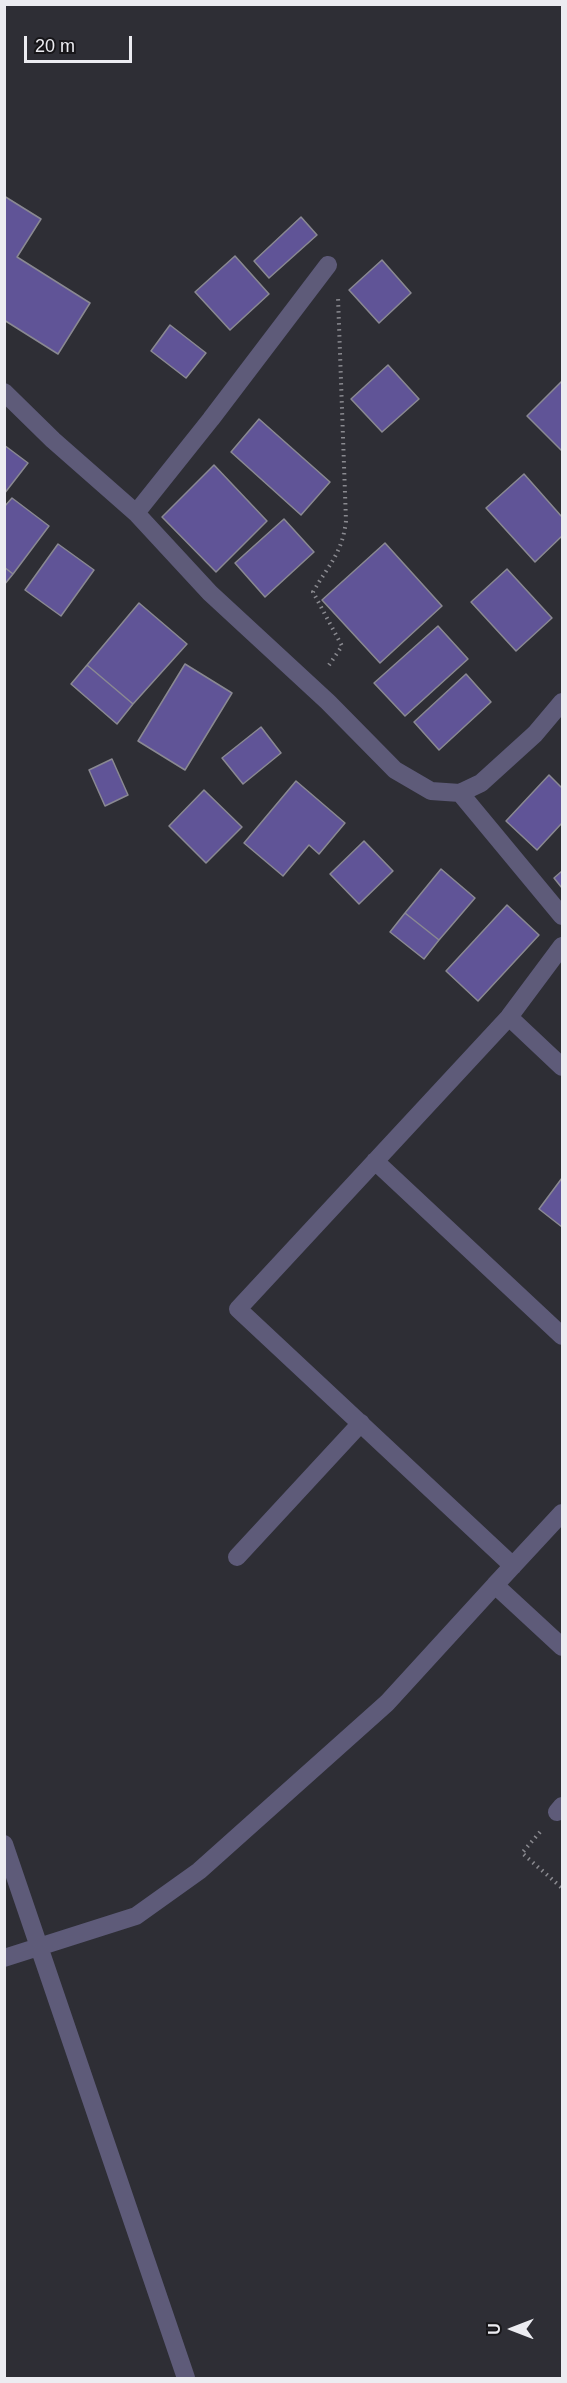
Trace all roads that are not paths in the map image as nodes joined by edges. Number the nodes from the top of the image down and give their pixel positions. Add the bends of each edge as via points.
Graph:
1 (328, 266) road end
2 (4, 392) edge
3 (136, 513) junction
4 (562, 702) edge
5 (460, 793) junction
6 (562, 916) edge
7 (562, 946) edge
8 (509, 1017) junction
9 (562, 1068) edge
10 (375, 1161) junction
11 (562, 1336) edge
12 (361, 1423) junction
13 (562, 1513) edge
14 (237, 1557) dead end
15 (513, 1566) junction
16 (495, 1585) junction
17 (562, 1647) edge
18 (4, 1844) edge
19 (39, 1946) junction
20 (4, 1958) edge
21 (186, 2379) edge

1 - 3 street
2 - 3 street
3 - 5 street via 210,593 395,770 431,791
4 - 5 street via 535,734 481,783
5 - 6 street
7 - 8 street
8 - 9 street
8 - 10 street
10 - 11 street
10 - 12 street via 238,1309
12 - 14 street
12 - 15 street
13 - 15 street
15 - 16 street
16 - 17 street
16 - 19 street via 387,1703 199,1871 136,1916
18 - 19 street
19 - 20 street
19 - 21 street

